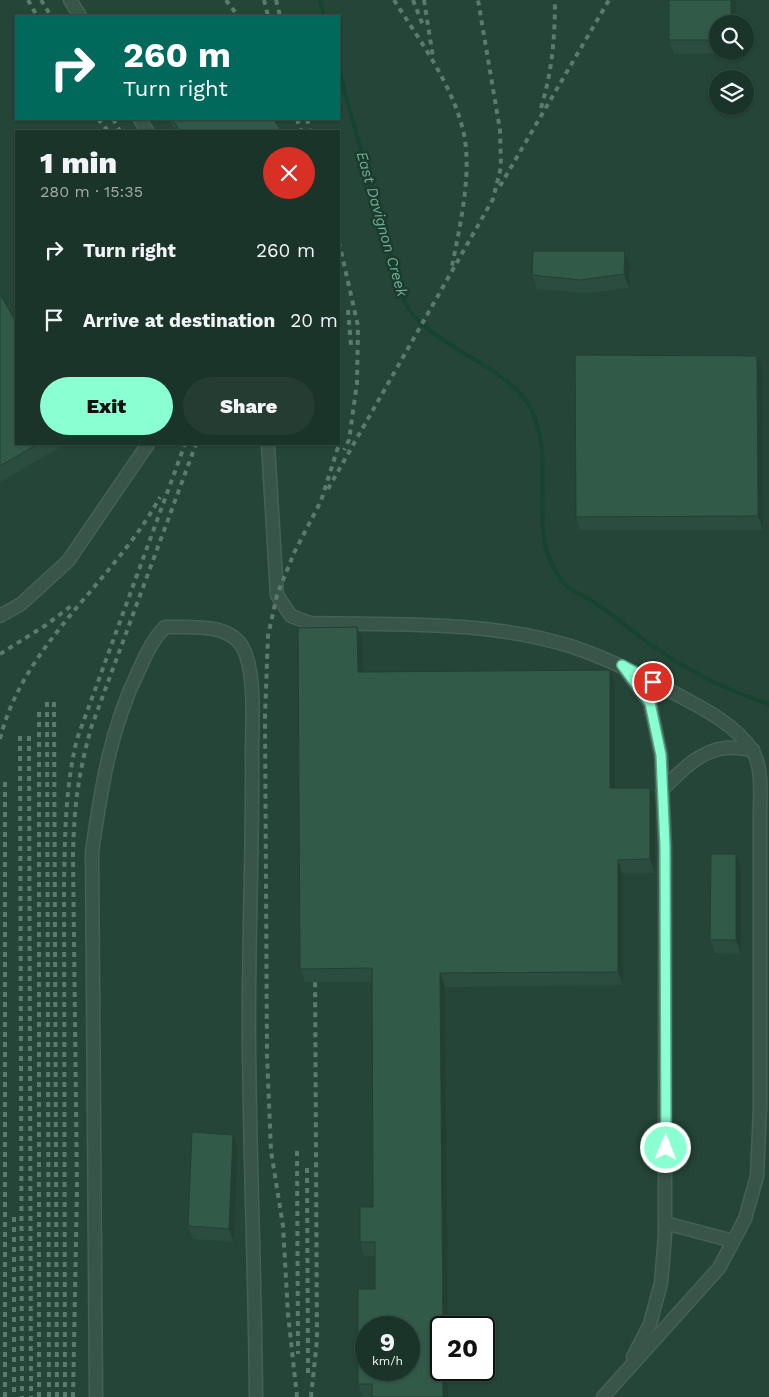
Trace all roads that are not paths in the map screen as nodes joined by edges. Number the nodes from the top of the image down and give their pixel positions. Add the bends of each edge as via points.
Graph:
1 (70, 0) edge
2 (79, 15) edge
3 (147, 445) edge
4 (268, 445) edge
5 (0, 616) edge
6 (622, 665) junction
7 (753, 750) junction
8 (662, 790) junction
9 (665, 1222) junction
10 (733, 1241) junction
11 (623, 1374) junction
12 (96, 1397) edge
13 (256, 1397) edge
14 (603, 1397) edge

1 - 2 lane
3 - 5 lane via 68,562 21,604
4 - 6 lane via 277,595 291,616 310,623 442,626 501,631 571,646
6 - 7 lane via 701,708 730,728
6 - 8 lane via 650,703 661,755
7 - 8 lane via 726,748 705,754 686,766
7 - 10 lane via 758,768 760,816 760,1107 757,1176 745,1219
8 - 9 lane via 667,1062
9 - 10 lane
9 - 11 lane via 661,1283 650,1324
10 - 11 lane via 719,1268
11 - 14 lane
12 - 13 lane via 92,852 105,763 129,690 153,639 165,627 212,628 230,635 242,647 251,682 253,844 249,1044

